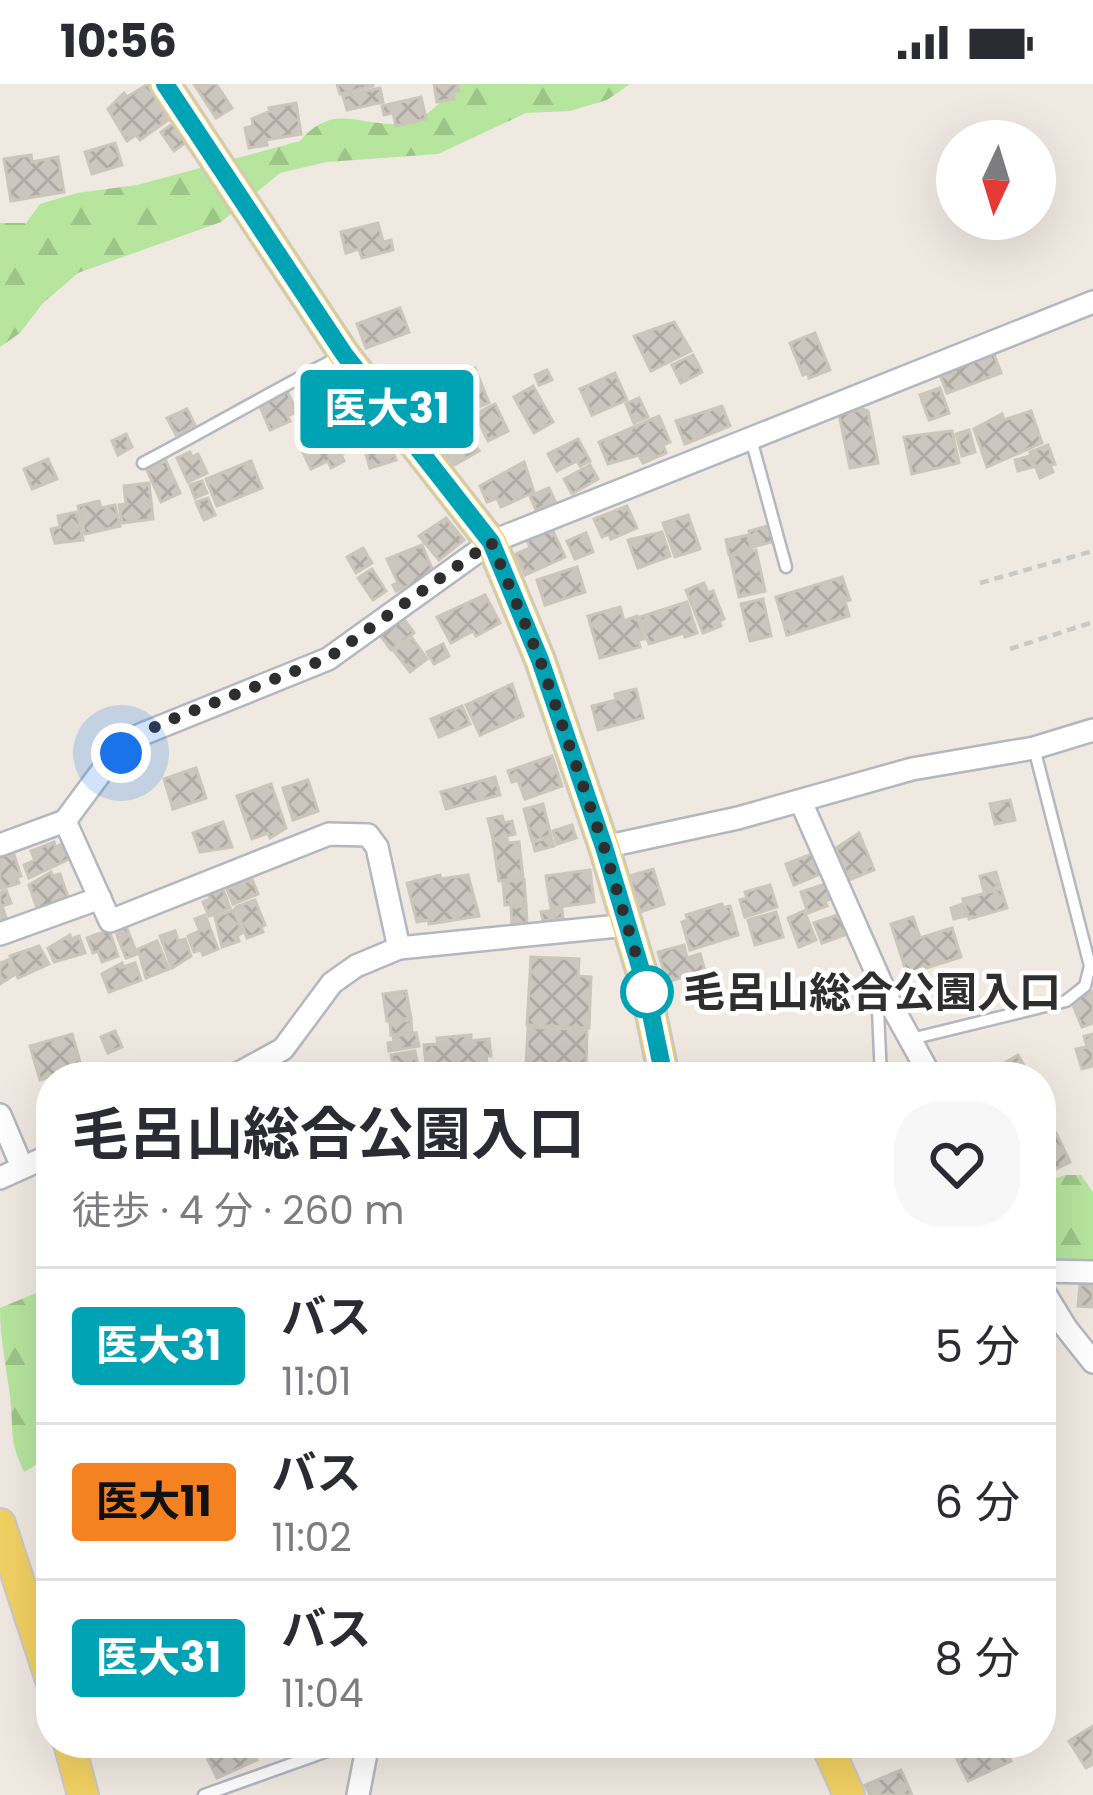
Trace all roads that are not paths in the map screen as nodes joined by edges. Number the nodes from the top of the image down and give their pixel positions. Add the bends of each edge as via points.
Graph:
1 (165, 84) edge
2 (1093, 302) edge
3 (344, 354) junction
4 (750, 436) junction
5 (143, 463) dead end
6 (491, 542) junction
7 (786, 567) dead end
8 (1093, 730) edge
9 (1034, 748) junction
10 (801, 802) junction
11 (65, 821) junction
12 (0, 844) edge
13 (604, 847) junction
14 (100, 898) junction
15 (628, 925) junction
16 (0, 934) edge
17 (399, 948) junction
18 (878, 973) junction
19 (910, 1039) junction
20 (259, 1062) edge
21 (661, 1062) edge
22 (881, 1062) edge
23 (923, 1062) edge
24 (0, 1115) edge
25 (36, 1161) edge
26 (22, 1167) junction
27 (0, 1178) edge
28 (1056, 1271) edge
29 (1093, 1272) edge
30 (1056, 1312) edge
31 (1093, 1362) edge
32 (0, 1524) edge
33 (36, 1634) edge
34 (73, 1758) edge
35 (308, 1758) edge
36 (365, 1758) edge
37 (833, 1758) edge
38 (83, 1795) edge
39 (204, 1795) edge
40 (358, 1795) edge
41 (849, 1795) edge

1 - 3 main road
2 - 4 street
3 - 5 lane
3 - 6 main road
4 - 6 street
4 - 7 lane
6 - 11 street via 328,658 140,734
6 - 13 main road
8 - 9 street
9 - 10 street via 912,769
9 - 19 lane via 1090,966 1085,986 1066,1000
10 - 13 street
10 - 18 street
11 - 12 street
11 - 14 street
13 - 15 main road
14 - 16 street
14 - 17 street via 110,921 329,834 368,835
15 - 17 street
15 - 21 main road
17 - 20 street via 332,982 283,1049
18 - 19 street
18 - 22 lane
19 - 23 street
24 - 26 street
25 - 26 street
26 - 27 street
28 - 29 street
30 - 31 street
32 - 33 main road
34 - 38 main road
35 - 39 lane
36 - 40 street
37 - 41 main road

